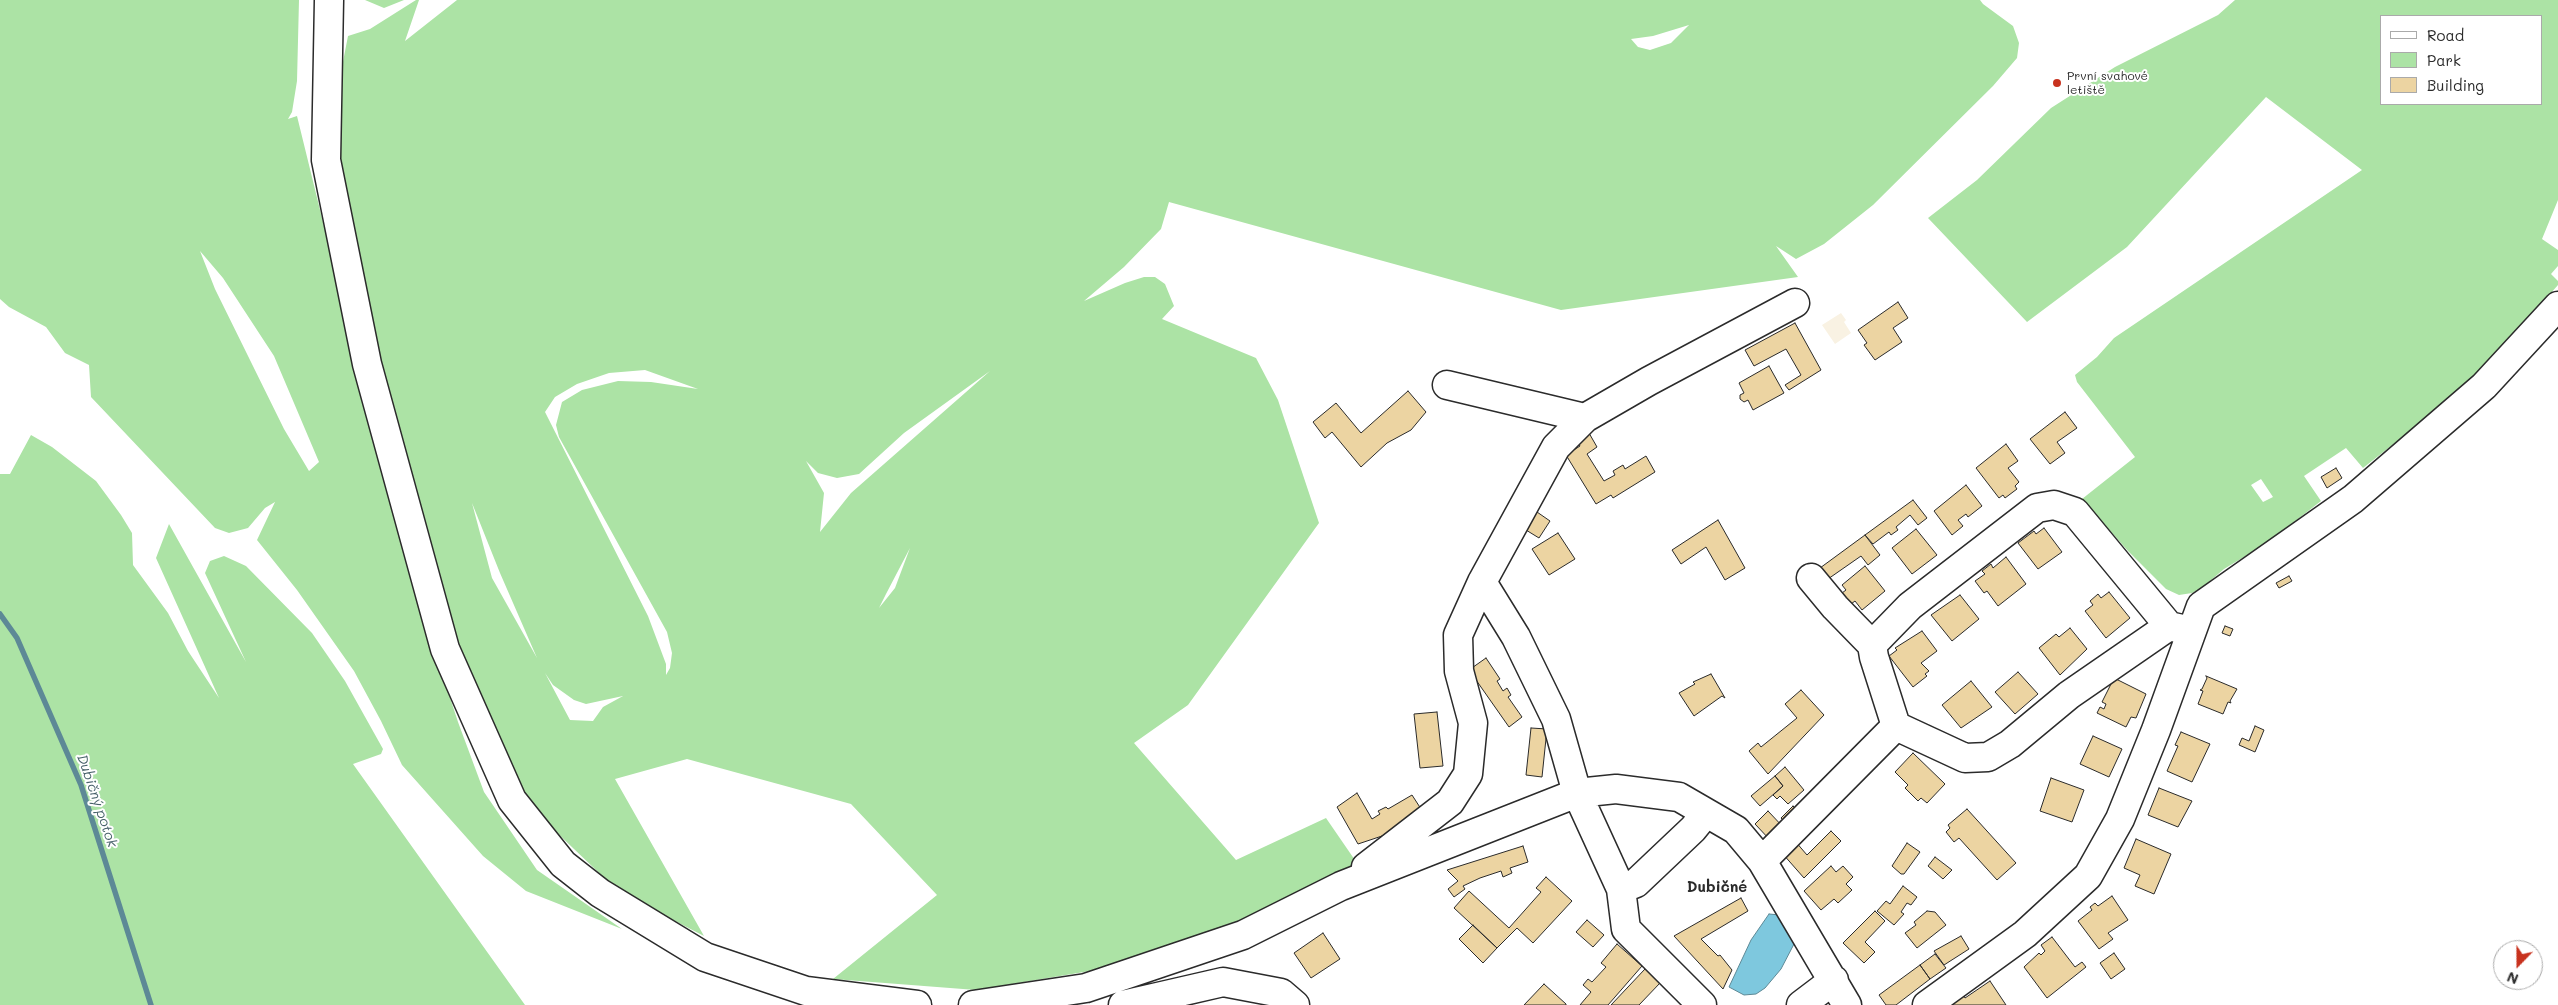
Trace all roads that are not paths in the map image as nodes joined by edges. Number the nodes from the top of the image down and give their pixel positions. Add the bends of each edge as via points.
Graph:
1 (329, 0) edge
2 (1795, 303) dead end
3 (2558, 306) edge
4 (1447, 385) dead end
5 (1585, 418) junction
6 (1811, 578) dead end
7 (1482, 582) junction
8 (2180, 628) junction
9 (1872, 645) junction
10 (1896, 726) junction
11 (1576, 793) junction
12 (1706, 813) junction
13 (1762, 860) junction
14 (1341, 886) junction
15 (1621, 888) junction
16 (1209, 944) junction
17 (1834, 980) junction
18 (1224, 982) junction
19 (917, 1005) edge
20 (973, 1005) edge
21 (1123, 1005) edge
22 (1295, 1005) edge
23 (1702, 1005) edge
24 (1800, 1005) edge
25 (1847, 1005) edge
26 (1927, 1005) edge

1 - 19 street via 326,160 367,364 445,649 512,800 562,864 600,893 705,957 806,991
2 - 5 street
3 - 8 street via 2484,386 2353,499 2201,606
4 - 5 street
5 - 7 street via 1556,447
6 - 9 street
7 - 11 street via 1516,637 1556,719
7 - 14 street via 1458,635 1459,671 1473,724 1468,774 1450,802
8 - 9 street via 2075,512 2054,504 2037,508 1917,600
8 - 10 street via 2070,695 2010,744 1988,757 1965,758
8 - 26 street via 2156,730 2120,819 2088,876 2026,934
9 - 10 street
10 - 13 street
11 - 12 street via 1616,789 1679,797
11 - 14 street
11 - 15 street
12 - 13 street via 1736,830
12 - 15 street via 1636,883
13 - 17 street
14 - 16 street via 1243,935
15 - 23 street via 1626,929
16 - 18 street
16 - 20 street via 1086,988
17 - 24 street
17 - 25 street
18 - 21 street
18 - 22 street via 1281,993

